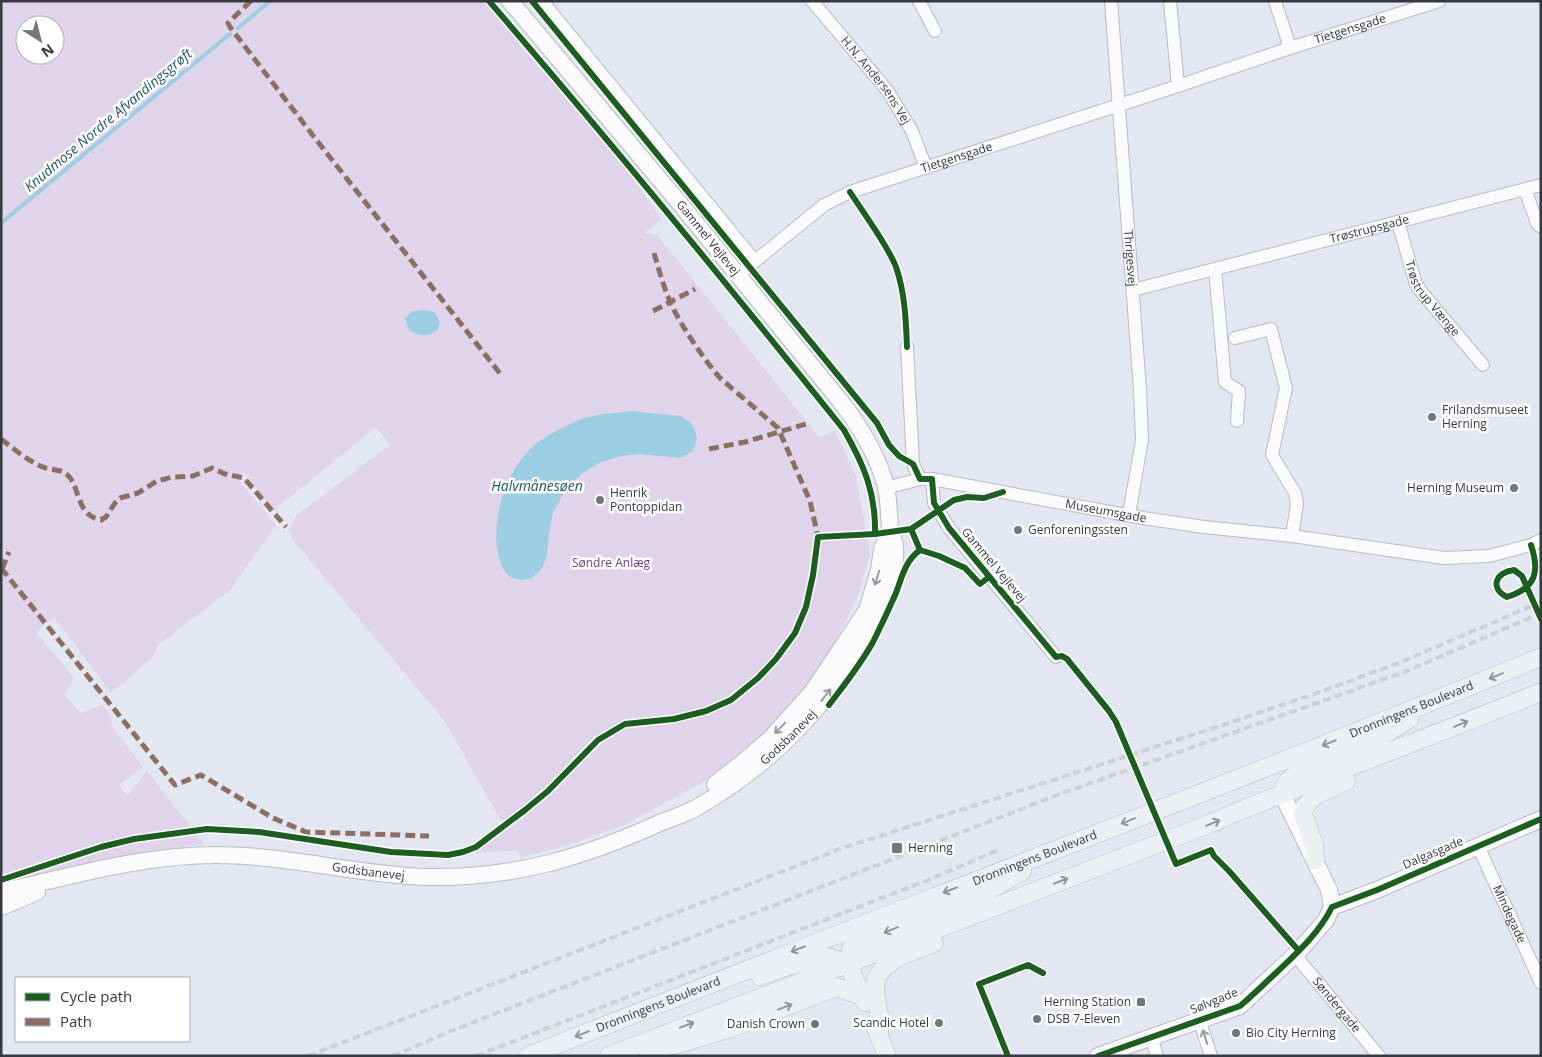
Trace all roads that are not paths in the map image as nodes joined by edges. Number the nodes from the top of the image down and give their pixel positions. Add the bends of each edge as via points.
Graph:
1 (510, 1) edge
2 (542, 1) edge
3 (920, 1) edge
4 (1111, 1) edge
5 (1170, 1) edge
6 (1275, 1) edge
7 (1439, 1) edge
8 (817, 3) edge
9 (935, 31) dead end
10 (1290, 48) junction
11 (1178, 86) junction
12 (1119, 106) junction
13 (926, 168) junction
14 (1541, 185) edge
15 (1525, 189) junction
16 (1398, 222) junction
17 (1541, 227) edge
18 (755, 261) junction
19 (1214, 269) junction
20 (738, 275) junction
21 (1133, 290) junction
22 (1235, 338) dead end
23 (907, 347) dead end
24 (1483, 365) dead end
25 (1237, 421) dead end
26 (926, 479) junction
27 (886, 488) junction
28 (1129, 514) junction
29 (1292, 536) junction
30 (1541, 540) edge
31 (1056, 657) dead end
32 (1541, 657) edge
33 (1541, 692) edge
34 (1438, 699) junction
35 (1428, 737) junction
36 (1252, 772) junction
37 (1282, 794) junction
38 (1541, 819) edge
39 (1478, 846) junction
40 (1060, 848) junction
41 (1315, 860) junction
42 (66, 878) junction
43 (1, 892) edge
44 (1015, 898) junction
45 (1332, 907) junction
46 (1, 908) edge
47 (1295, 955) junction
48 (1536, 963) edge
49 (848, 964) junction
50 (732, 975) junction
51 (1541, 983) edge
52 (862, 996) junction
53 (1199, 1019) junction
54 (879, 1035) junction
55 (1151, 1037) junction
56 (615, 1054) edge
57 (528, 1056) edge
58 (887, 1056) edge
59 (1098, 1056) edge
60 (1157, 1056) edge
61 (1211, 1056) edge
62 (1379, 1056) edge

1 - 20 street, Gammel Vejlevej
2 - 18 street
3 - 9 street
4 - 12 street, Thrigesvej
5 - 11 street
6 - 10 street
7 - 10 street, Tietgensgade
8 - 13 street, H.N. Andersens Vej via 887,90 912,131
10 - 11 street, Tietgensgade
11 - 12 street, Tietgensgade
12 - 13 street, Tietgensgade
12 - 21 street, Thrigesvej
13 - 18 street, Tietgensgade via 850,192 824,205
14 - 15 street, Trøstrupsgade
15 - 16 street, Trøstrupsgade
15 - 17 street
16 - 19 street, Trøstrupsgade
16 - 24 street, Trøstrup Vænge via 1419,289
18 - 20 street, Tietgensgade
19 - 21 street, Trøstrupsgade
19 - 25 street via 1225,382 1238,391
20 - 27 street, Gammel Vejlevej via 862,430
21 - 28 street, Thrigesvej via 1142,440
22 - 29 street via 1271,329 1286,388 1272,455 1295,492 1297,504
23 - 26 street via 912,464
26 - 27 street, Museumsgade
26 - 28 street, Museumsgade
26 - 31 street, Gammel Vejlevej via 934,503 949,528
27 - 42 street, Godsbanevej via 890,532 882,549 867,610 813,691 771,738 666,821 621,841 537,867 458,877 216,855 124,864
28 - 29 street, Museumsgade via 1204,527
29 - 30 street, Museumsgade via 1444,558 1489,556
32 -> 34 main road, Dronningens Boulevard
35 -> 33 main road
34 -> 36 main road, Dronningens Boulevard
34 - 37 main road via 1374,742 1300,771 1289,778
35 - 37 main road
35 - 41 main road via 1407,757 1334,786 1305,806 1303,815 1314,844
36 - 37 main road via 1272,780
36 -> 40 main road, Dronningens Boulevard
37 - 41 street
44 -> 37 main road
38 - 39 street, Dalgasgade
39 - 45 street, Dalgasgade
39 - 48 street, Mindegade
40 -> 49 main road via 988,892 852,946
40 -> 50 main road, Dronningens Boulevard
41 - 45 street via 1329,890
42 - 43 street, Godsbanevej
42 - 46 street, Godsbanevej
44 - 49 main road
44 - 54 main road via 991,919 884,966 876,980 875,991
45 - 47 street, Sølvgade via 1326,920
47 - 53 street, Sølvgade via 1240,1006
47 - 62 street, Søndergade
48 - 51 street, Mindegade
49 - 50 main road via 828,957 755,978
49 - 52 main road
56 -> 49 main road
50 -> 57 main road, Dronningens Boulevard
52 - 54 main road
56 -> 52 main road via 675,1045 731,1028 836,987
53 - 55 street, Sølvgade
61 -> 53 street
54 - 58 main road
55 - 59 street, Sølvgade
55 - 60 street

